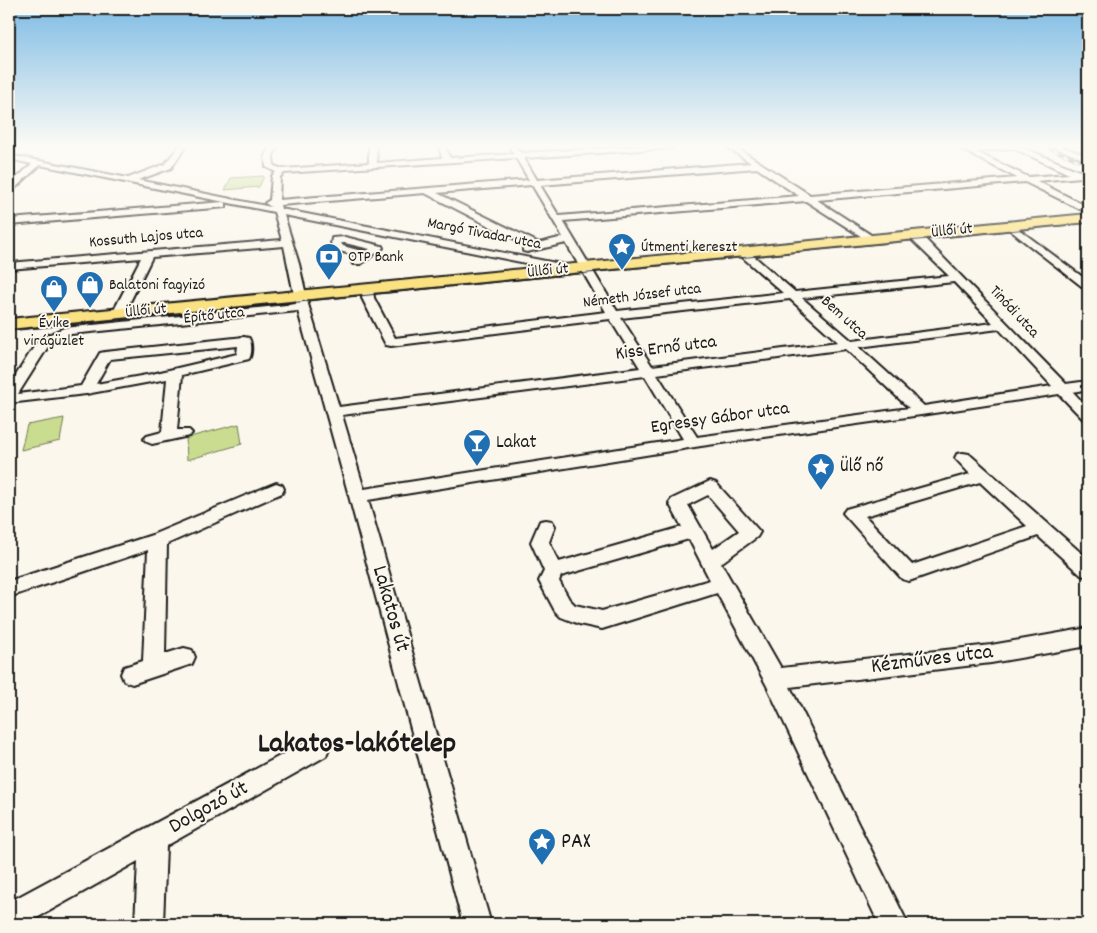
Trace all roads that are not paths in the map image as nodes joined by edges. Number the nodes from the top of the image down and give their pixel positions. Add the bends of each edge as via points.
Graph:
1 (173, 190) edge
2 (276, 190) edge
3 (445, 190) edge
4 (539, 190) edge
5 (796, 190) edge
6 (910, 190) edge
7 (1046, 190) edge
8 (427, 191) junction
9 (808, 198) junction
10 (238, 202) junction
11 (275, 206) junction
12 (1088, 210) edge
13 (1088, 218) edge
14 (557, 219) junction
15 (9, 222) edge
16 (1009, 225) junction
17 (912, 235) junction
18 (569, 239) junction
19 (870, 239) junction
20 (287, 243) junction
21 (537, 246) junction
22 (743, 252) junction
23 (148, 254) junction
24 (366, 255) dead end
25 (509, 255) junction
26 (356, 262) dead end
27 (9, 266) edge
28 (549, 267) junction
29 (578, 268) junction
30 (957, 278) junction
31 (1088, 286) edge
32 (367, 289) junction
33 (794, 295) junction
34 (302, 301) junction
35 (118, 314) junction
36 (614, 315) junction
37 (9, 324) edge
38 (1002, 325) junction
39 (68, 331) joint
40 (850, 346) junction
41 (647, 370) junction
42 (175, 372) junction
43 (1088, 385) edge
44 (1062, 389) junction
45 (86, 390) junction
46 (9, 398) edge
47 (921, 411) junction
48 (334, 412) junction
49 (1088, 416) edge
50 (184, 433) dead end
51 (169, 435) junction
52 (152, 439) dead end
53 (693, 442) junction
54 (963, 458) dead end
55 (982, 476) junction
56 (276, 489) dead end
57 (358, 496) junction
58 (546, 526) dead end
59 (1040, 528) junction
60 (693, 531) junction
61 (158, 540) junction
62 (710, 561) junction
63 (1088, 570) edge
64 (554, 571) junction
65 (722, 584) junction
66 (9, 589) edge
67 (1088, 636) edge
68 (184, 657) dead end
69 (154, 667) junction
70 (132, 674) dead end
71 (776, 679) junction
72 (317, 748) dead end
73 (153, 839) junction
74 (9, 918) edge
75 (149, 924) edge
76 (477, 924) edge
77 (894, 924) edge

1 - 10 street
2 - 11 street
3 - 8 street
4 - 14 street
5 - 9 street
6 - 9 street
7 - 12 street
8 - 11 street
8 - 21 street
9 - 14 street
9 - 19 street
10 - 11 street
10 - 15 street
11 - 20 street
11 - 25 street, Margó Tivadar utca
13 - 16 main road, Üllői út
14 - 18 street
16 - 17 main road, Üllői út
16 - 31 street
17 - 19 main road, Üllői út
17 - 30 street, Tinódi utca
18 - 21 street
18 - 29 street
19 - 22 main road, Üllői út
20 - 23 street, Kossuth Lajos utca
20 - 34 street
21 - 25 street
22 - 29 main road, Üllői út
22 - 33 street, Bem utca
23 - 27 street, Kossuth Lajos utca
23 - 35 street
24 - 26 street
25 - 28 street, Margó Tivadar utca
28 - 29 main road, Üllői út
28 - 32 main road, Üllői út
29 - 36 street via 589,276
30 - 33 street, Németh József utca
30 - 38 street, Tinódi utca
32 - 34 main road, Üllői út
32 - 36 street, Németh József utca via 368,298 390,342
33 - 36 street, Németh József utca
33 - 40 street, Bem utca
34 - 35 main road, Üllői út
34 - 39 street, Építő utca
34 - 48 street, Lakatos út
35 - 37 main road, Üllői út
36 - 41 street
38 - 40 street, Kiss Ernő utca
38 - 44 street, Tinódi utca
39 - 46 street, Építő utca via 44,342
40 - 41 street, Kiss Ernő utca
40 - 47 street, Bem utca
41 - 48 street, Kiss Ernő utca
41 - 53 street
42 - 45 street, Építő utca
42 - 45 street, Építő utca via 244,356 244,341 105,356
42 - 51 street
43 - 44 street, Egressy Gábor utca
44 - 47 street, Egressy Gábor utca
44 - 49 street, Tinódi utca
45 - 46 street, Építő utca
47 - 53 street, Egressy Gábor utca
48 - 57 street, Lakatos út
50 - 51 street
51 - 52 street
53 - 57 street, Egressy Gábor utca
54 - 55 street
55 - 59 street
55 - 59 street via 852,513 909,574
56 - 61 street
57 - 76 street, Lakatos út
58 - 64 street via 540,542
59 - 63 street
60 - 62 street
60 - 62 street via 678,503 710,487 751,532
60 - 64 street
61 - 66 street
61 - 69 street
62 - 65 street
64 - 65 street via 549,581 562,605 579,616 602,620
65 - 71 street
67 - 71 street, Kézműves utca via 992,654
68 - 69 street
69 - 70 street
71 - 77 street
72 - 73 street, Dolgozó út
73 - 74 street, Dolgozó út
73 - 75 street, Dolgozó út

